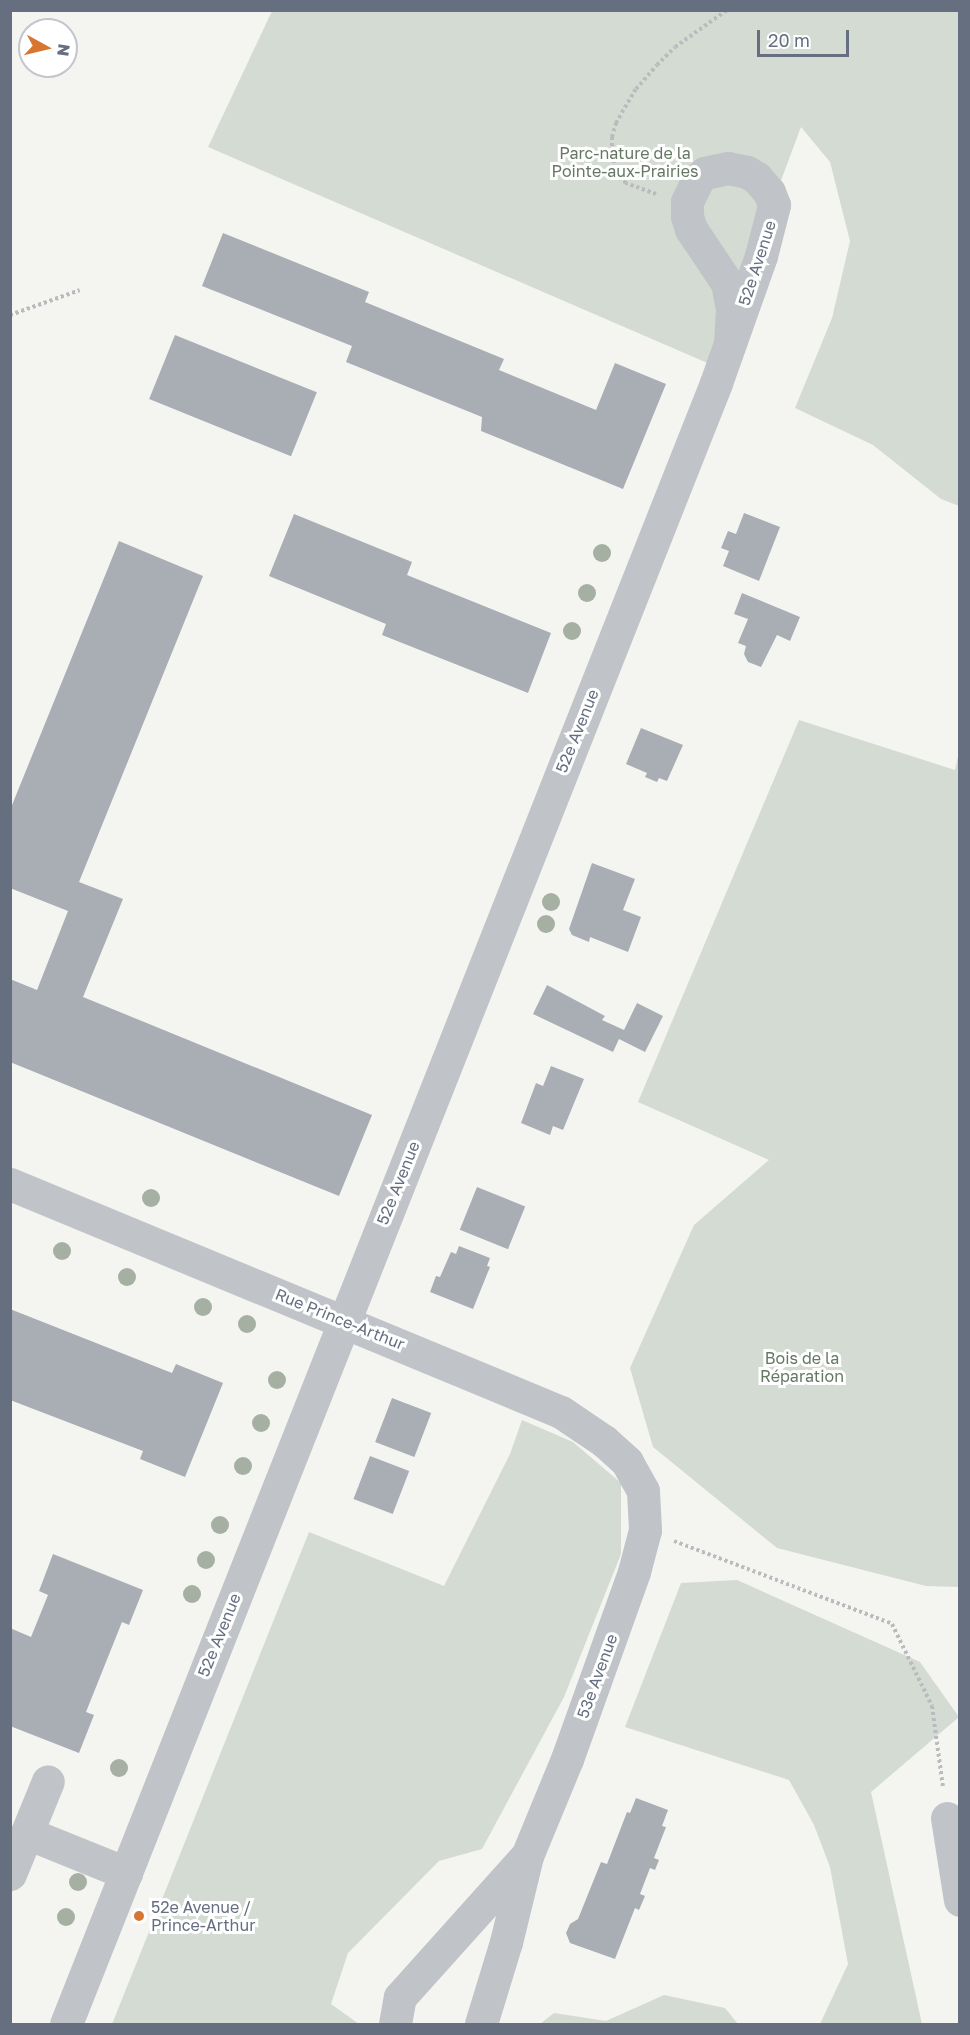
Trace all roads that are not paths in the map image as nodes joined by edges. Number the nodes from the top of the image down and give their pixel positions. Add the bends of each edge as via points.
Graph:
1 (730, 342) junction
2 (10, 1184) edge
3 (343, 1320) junction
4 (643, 1491) joint
5 (48, 1781) dead end
6 (947, 1818) road end
7 (27, 1833) junction
8 (527, 1856) junction
9 (126, 1873) junction
10 (10, 1874) edge
11 (960, 1900) edge
12 (66, 2025) edge
13 (395, 2025) edge
14 (481, 2025) edge

1 - 1 street, 52e Avenue via 769,235 774,205 757,178 728,168 705,173 698,180 687,202 687,216 691,229 727,284 732,308
1 - 3 street, 52e Avenue
2 - 3 street, Rue Prince-Arthur
3 - 4 street, Rue Prince-Arthur via 561,1412 627,1462
3 - 9 street, 52e Avenue
4 - 8 street, 53e Avenue via 645,1530 634,1572 567,1759
5 - 7 street
6 - 11 street
7 - 9 street
7 - 10 street
8 - 13 street, 53e Avenue via 400,1996
8 - 14 street, 53e Avenue
9 - 12 street, 52e Avenue

